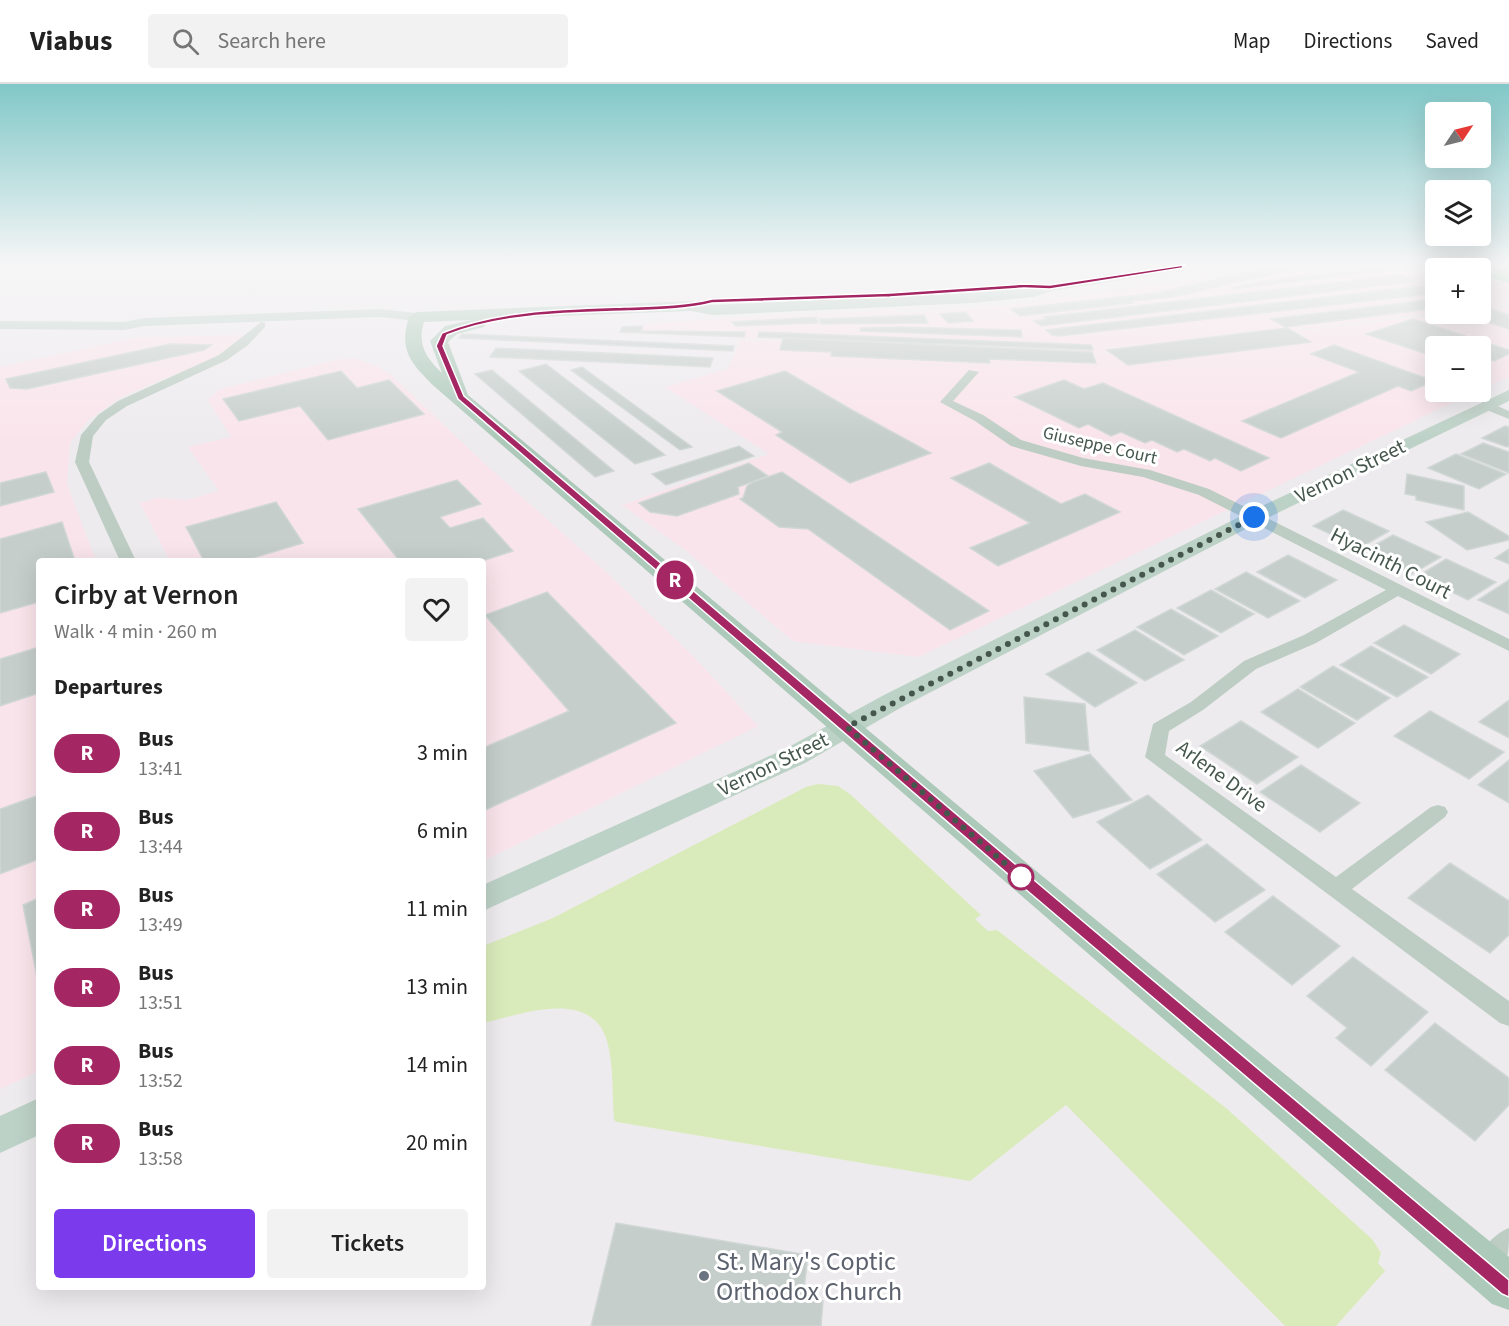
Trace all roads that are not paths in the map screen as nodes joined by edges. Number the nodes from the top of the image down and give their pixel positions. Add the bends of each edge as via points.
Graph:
1 (0, 325) edge
2 (129, 325) edge
3 (285, 325) edge
4 (414, 325) edge
5 (470, 325) edge
6 (124, 326) junction
7 (261, 326) junction
8 (973, 372) dead end
9 (1509, 395) edge
10 (460, 397) junction
11 (1486, 405) junction
12 (1509, 415) edge
13 (1254, 517) junction
14 (127, 558) edge
15 (1398, 590) junction
16 (1509, 646) edge
17 (847, 727) junction
18 (1437, 812) dead end
19 (1336, 889) junction
20 (486, 898) edge
21 (1509, 1015) edge
22 (36, 1117) edge
23 (0, 1135) edge
24 (1509, 1242) edge
25 (1498, 1278) edge

1 - 6 main road
2 - 6 main road
3 - 7 main road
4 - 10 main road via 411,333 416,355
5 - 10 main road via 444,334 440,346
6 - 7 main road
7 - 14 street via 215,362 123,405 87,435 82,462
8 - 13 street, Giuseppe Court via 946,402 1016,443 1081,462 1145,473 1204,492
9 - 11 main road, Vernon Street
10 - 17 main road
11 - 12 street
11 - 13 main road, Vernon Street
13 - 15 street, Hyacinth Court
13 - 17 main road, Vernon Street
15 - 16 street, Hyacinth Court
15 - 19 street, Arlene Drive via 1310,639 1250,664 1197,706 1160,728 1155,757
17 - 20 main road, Vernon Street via 795,756
17 - 25 main road
18 - 19 street
19 - 21 street, Arlene Drive
22 - 23 main road
24 - 25 street

